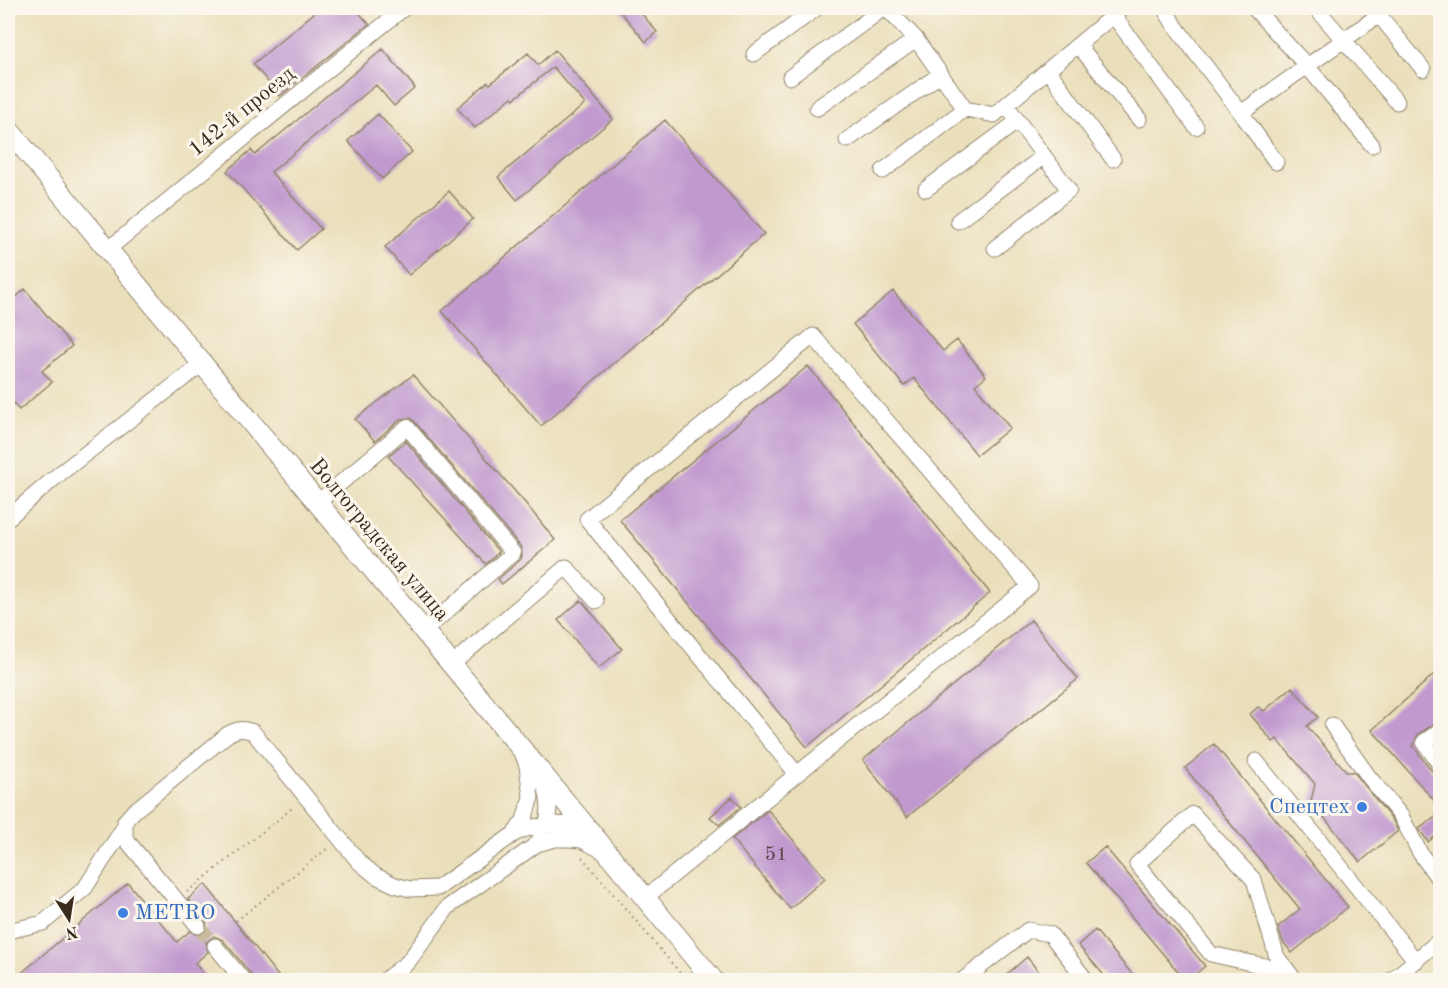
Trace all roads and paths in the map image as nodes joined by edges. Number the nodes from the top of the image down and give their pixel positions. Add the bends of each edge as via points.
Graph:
1 (404, 8) edge
2 (817, 8) edge
3 (885, 8) edge
4 (1164, 8) edge
5 (1254, 8) edge
6 (1316, 8) edge
7 (1117, 11) edge
8 (1376, 11) edge
9 (916, 39) junction
10 (1345, 39) junction
11 (1078, 45) junction
12 (754, 54) dead end
13 (1307, 66) junction
14 (1423, 69) dead end
15 (1048, 70) junction
16 (941, 74) junction
17 (790, 77) dead end
18 (1397, 102) dead end
19 (1006, 105) junction
20 (817, 108) dead end
21 (965, 109) junction
22 (1241, 113) junction
23 (1139, 119) dead end
24 (1018, 121) junction
25 (1196, 127) dead end
26 (8, 129) edge
27 (848, 140) dead end
28 (1372, 145) dead end
29 (1044, 156) junction
30 (1113, 159) dead end
31 (1276, 162) dead end
32 (883, 171) dead end
33 (926, 189) dead end
34 (958, 220) dead end
35 (995, 248) dead end
36 (107, 250) junction
37 (202, 364) junction
38 (317, 503) junction
39 (8, 518) edge
40 (596, 601) dead end
41 (424, 632) junction
42 (451, 665) junction
43 (1332, 725) dead end
44 (1440, 731) edge
45 (521, 749) junction
46 (1256, 761) dead end
47 (1440, 765) edge
48 (537, 768) junction
49 (797, 774) junction
50 (306, 797) junction
51 (547, 825) junction
52 (124, 827) junction
53 (586, 828) junction
54 (514, 834) junction
55 (340, 838) junction
56 (537, 844) junction
57 (577, 851) dead end
58 (608, 854) junction
59 (1440, 881) edge
60 (645, 898) junction
61 (176, 900) junction
62 (236, 921) dead end
63 (198, 926) tunnel mouth
64 (8, 931) edge
65 (1440, 940) edge
66 (215, 946) tunnel mouth
67 (1416, 961) junction
68 (1291, 976) edge
69 (243, 981) edge
70 (384, 981) edge
71 (686, 981) edge
72 (713, 981) edge
73 (963, 981) edge
74 (1086, 981) edge
75 (1392, 981) edge

1 - 36 lane, 142-й проезд
2 - 12 lane
3 - 9 lane
3 - 17 lane
4 - 22 lane
5 - 13 lane
6 - 10 lane
7 - 11 lane
7 - 25 lane
8 - 10 lane
8 - 14 lane
9 - 16 lane
9 - 20 lane
10 - 13 lane
10 - 18 lane
11 - 15 lane
11 - 23 lane
13 - 22 lane
13 - 28 lane
15 - 19 lane
15 - 30 lane
16 - 21 lane
16 - 27 lane
19 - 21 lane via 994,115
19 - 24 lane
21 - 32 lane
22 - 31 lane
24 - 29 lane
24 - 33 lane
26 - 36 main road, Волгоградская улица
29 - 34 lane
29 - 35 lane via 1069,190
36 - 37 main road, Волгоградская улица
37 - 38 main road, Волгоградская улица
37 - 39 lane
38 - 41 main road, Волгоградская улица
38 - 41 lane via 407,427 513,553
40 - 42 lane via 566,567
41 - 42 main road, Волгоградская улица
42 - 45 main road, Волгоградская улица
43 - 59 lane via 1401,816
44 - 47 lane via 1424,742
45 - 48 main road, Волгоградская улица
45 - 54 lane via 531,797 524,820
46 - 67 lane
48 - 51 lane via 550,802
48 - 53 main road, Волгоградская улица
49 - 49 lane via 587,519 813,336 1030,586
49 - 60 lane
50 - 52 lane via 253,732 237,729 133,812
50 - 55 lane
50 - 61 path
51 - 53 lane via 561,823
51 - 54 lane
51 - 56 lane
52 - 61 lane via 128,842
52 - 64 lane via 85,888 43,923
53 - 58 main road, Волгоградская улица
54 - 55 lane via 438,888 420,889 395,885 376,876
55 - 62 path
56 - 58 lane via 555,839 582,840
56 - 70 lane via 448,907 408,962
57 - 71 path
58 - 60 main road, Волгоградская улица
60 - 72 main road, Волгоградская улица
61 - 63 lane
65 - 67 lane
66 - 69 lane
67 - 75 lane
68 - 68 lane via 1277,957 1254,880 1193,814 1137,864 1211,954
73 - 74 lane via 1028,930 1050,934

